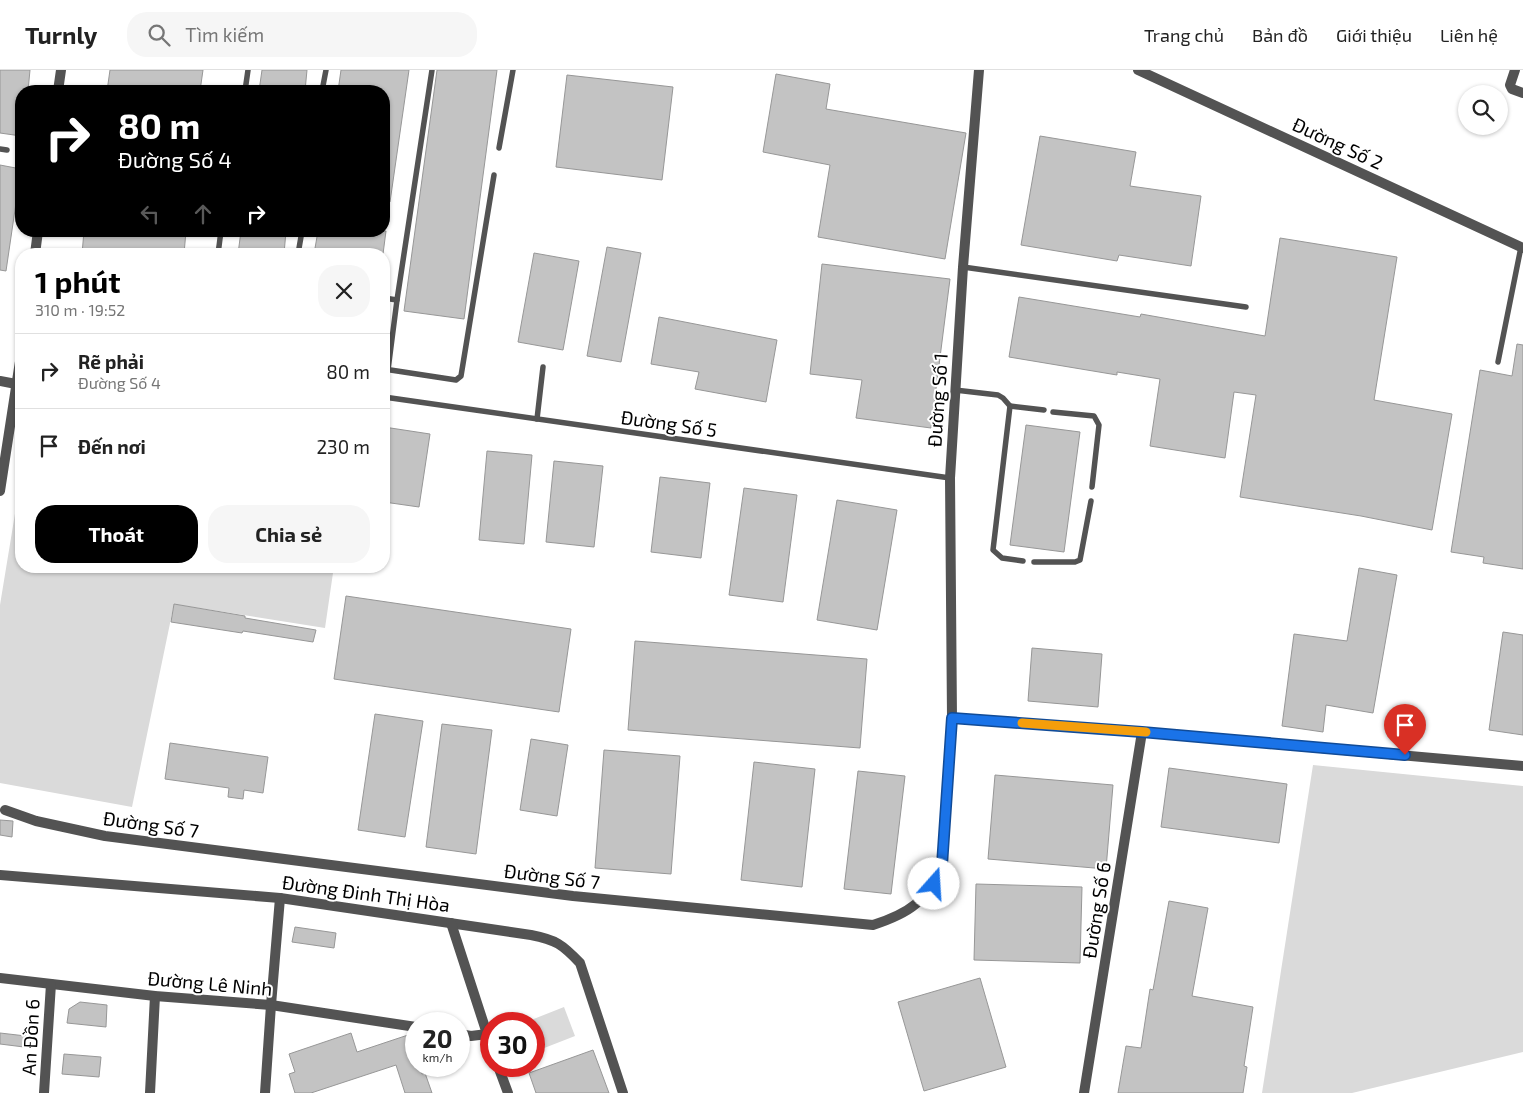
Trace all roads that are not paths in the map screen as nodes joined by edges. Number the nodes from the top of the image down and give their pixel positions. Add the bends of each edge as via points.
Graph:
1 (61, 70) edge
2 (248, 70) edge
3 (326, 70) edge
4 (432, 70) edge
5 (513, 70) edge
6 (979, 70) edge
7 (1138, 70) edge
8 (1515, 70) edge
9 (59, 85) edge
10 (246, 85) edge
11 (323, 85) edge
12 (1523, 93) edge
13 (499, 148) dead end
14 (0, 149) edge
15 (7, 150) dead end
16 (494, 175) dead end
17 (1522, 247) edge
18 (962, 267) junction
19 (390, 299) edge
20 (397, 300) junction
21 (1246, 307) dead end
22 (390, 345) edge
23 (1498, 362) dead end
24 (543, 367) dead end
25 (390, 371) edge
26 (0, 381) edge
27 (15, 384) edge
28 (955, 390) junction
29 (15, 391) edge
30 (390, 398) edge
31 (1010, 406) junction
32 (1044, 410) dead end
33 (1053, 412) dead end
34 (538, 419) junction
35 (950, 478) junction
36 (1092, 487) dead end
37 (0, 491) edge
38 (1091, 501) dead end
39 (1022, 561) dead end
40 (1034, 562) dead end
41 (952, 718) junction
42 (952, 732) joint
43 (1142, 732) junction
44 (1523, 766) edge
45 (5, 810) dead end
46 (0, 874) edge
47 (280, 898) junction
48 (451, 923) junction
49 (0, 978) edge
50 (51, 984) junction
51 (155, 996) junction
52 (270, 1005) junction
53 (480, 1012) edge
54 (405, 1025) edge
55 (502, 1077) edge
56 (44, 1093) edge
57 (150, 1093) edge
58 (265, 1093) edge
59 (508, 1093) edge
60 (623, 1093) edge
61 (1084, 1093) edge

1 - 9 street
2 - 10 lane
3 - 11 lane
4 - 20 lane
5 - 13 lane
6 - 18 street, Đường Số 1
7 - 17 street, Đường Số 2
8 - 12 street via 1510,85
14 - 15 lane
16 - 25 lane via 461,376 456,380
17 - 23 lane
18 - 21 lane
18 - 28 street, Đường Số 1
19 - 20 lane
20 - 22 lane
24 - 34 lane
26 - 27 street
28 - 31 lane via 998,395
28 - 35 street, Đường Số 1
29 - 37 street
30 - 34 lane, Đường Số 5
31 - 32 lane
31 - 39 lane via 993,550 1002,558
33 - 36 lane via 1094,416 1097,420
34 - 35 lane, Đường Số 5
35 - 41 street, Đường Số 1
38 - 40 lane via 1080,560
41 - 42 street, Đường Số 1
41 - 43 street
42 - 45 street, Đường Số 7 via 942,865 934,884 914,906 873,925 600,900 105,836 36,821
43 - 44 street
43 - 61 street, Đường Số 6
46 - 47 street, Đường Đinh Thị Hòa
47 - 48 street, Đường Đinh Thị Hòa
47 - 52 street
48 - 53 street
48 - 60 street, Đường Đinh Thị Hòa via 538,936 567,949 580,963
49 - 50 street, Đường Lê Ninh
50 - 51 street, Đường Lê Ninh
50 - 56 street, An Đồn 6
51 - 52 street, Đường Lê Ninh
51 - 57 street
52 - 54 street, Đường Lê Ninh
52 - 58 street
55 - 59 street

